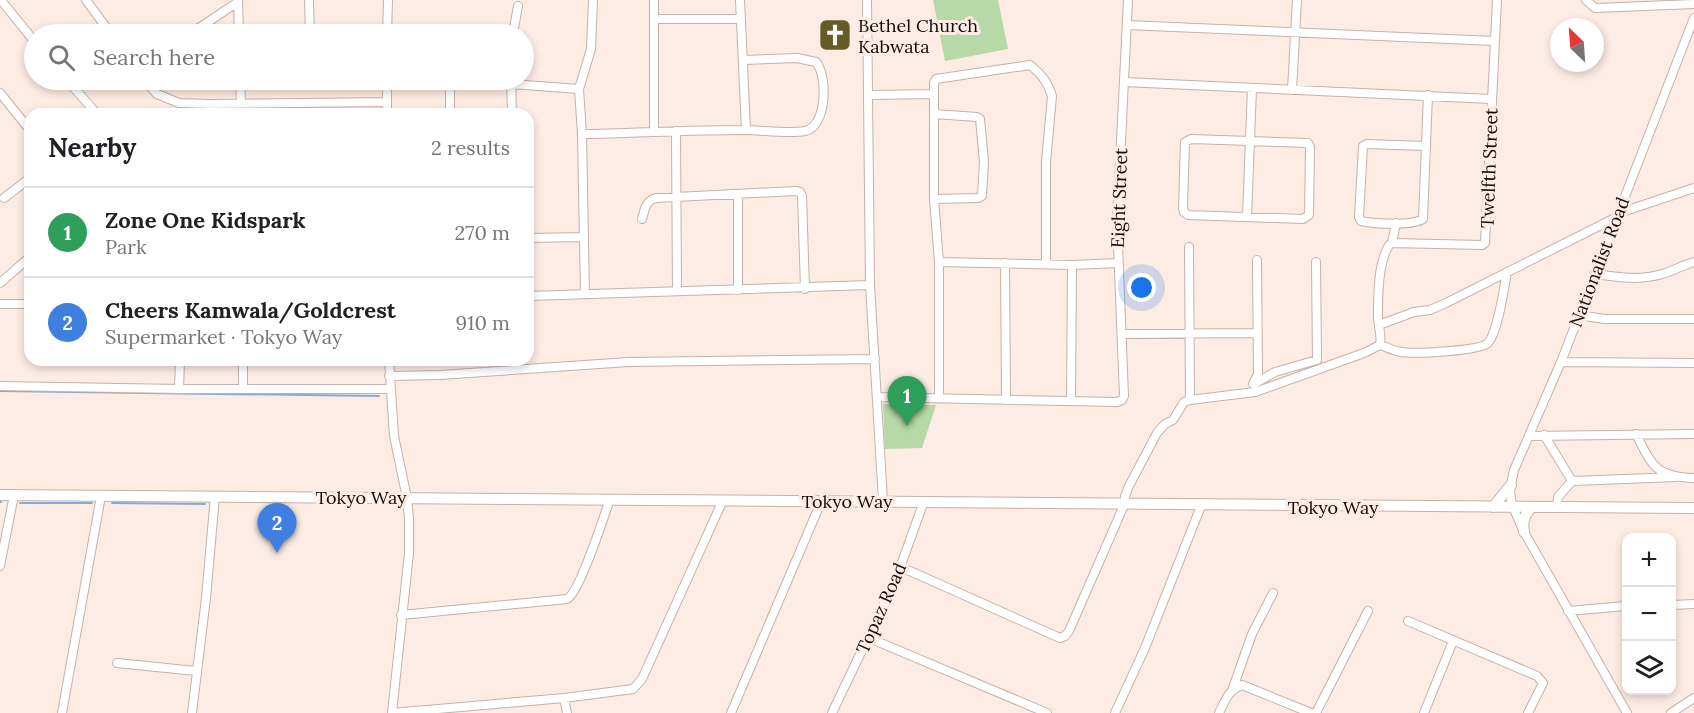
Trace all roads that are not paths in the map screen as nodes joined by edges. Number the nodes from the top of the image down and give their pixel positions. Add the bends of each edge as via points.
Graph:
1 (0, 0) edge
2 (86, 0) edge
3 (309, 0) edge
4 (388, 0) edge
5 (593, 0) edge
6 (654, 0) edge
7 (740, 0) edge
8 (867, 0) edge
9 (1128, 0) edge
10 (1297, 0) edge
11 (1497, 0) edge
12 (1586, 0) edge
13 (238, 1) edge
14 (1694, 4) edge
15 (519, 6) dead end
16 (1694, 18) edge
17 (654, 19) junction
18 (741, 19) junction
19 (104, 24) edge
20 (205, 24) edge
21 (239, 24) edge
22 (310, 24) edge
23 (387, 24) edge
24 (515, 24) edge
25 (1127, 25) junction
26 (24, 29) edge
27 (1295, 33) junction
28 (1494, 41) junction
29 (744, 60) junction
30 (1124, 82) junction
31 (534, 84) edge
32 (1252, 88) junction
33 (579, 89) junction
34 (76, 90) edge
35 (153, 90) edge
36 (240, 90) edge
37 (387, 90) edge
38 (450, 90) edge
39 (511, 90) edge
40 (1292, 90) junction
41 (0, 93) edge
42 (934, 94) junction
43 (868, 95) junction
44 (1428, 95) junction
45 (1491, 99) junction
46 (387, 102) junction
47 (241, 103) junction
48 (92, 108) edge
49 (387, 108) edge
50 (450, 108) edge
51 (512, 108) edge
52 (935, 114) junction
53 (24, 123) edge
54 (746, 130) junction
55 (676, 131) junction
56 (654, 132) junction
57 (582, 134) junction
58 (1251, 142) junction
59 (1425, 146) junction
60 (24, 182) edge
61 (1694, 188) edge
62 (738, 194) junction
63 (2, 197) edge
64 (676, 197) junction
65 (934, 199) junction
66 (1618, 215) junction
67 (1247, 217) junction
68 (642, 219) dead end
69 (1396, 223) junction
70 (584, 237) junction
71 (534, 238) edge
72 (1392, 243) junction
73 (1189, 247) dead end
74 (1257, 260) dead end
75 (939, 262) junction
76 (1316, 262) dead end
77 (1694, 262) edge
78 (24, 263) edge
79 (1005, 263) junction
80 (1118, 263) junction
81 (1046, 264) junction
82 (1072, 265) junction
83 (1507, 272) junction
84 (1594, 274) junction
85 (0, 282) edge
86 (870, 285) junction
87 (805, 289) junction
88 (738, 290) junction
89 (676, 291) junction
90 (585, 294) junction
91 (534, 296) edge
92 (0, 304) edge
93 (24, 304) edge
94 (1579, 315) junction
95 (1694, 319) edge
96 (1379, 326) junction
97 (1256, 333) junction
98 (1122, 334) junction
99 (1189, 335) junction
100 (1380, 345) junction
101 (875, 359) junction
102 (1561, 362) junction
103 (1694, 363) edge
104 (180, 366) edge
105 (243, 366) edge
106 (389, 366) edge
107 (389, 376) junction
108 (1254, 384) junction
109 (0, 386) edge
110 (179, 389) junction
111 (243, 389) junction
112 (390, 389) junction
113 (1227, 395) junction
114 (878, 398) junction
115 (939, 399) junction
116 (1006, 400) junction
117 (1190, 400) junction
118 (1071, 401) junction
119 (1636, 434) junction
120 (1694, 434) edge
121 (1544, 435) junction
122 (1529, 436) junction
123 (1677, 477) junction
124 (1694, 478) edge
125 (1572, 481) junction
126 (1511, 485) junction
127 (0, 495) edge
128 (14, 495) junction
129 (101, 496) junction
130 (215, 496) junction
131 (407, 498) junction
132 (610, 499) junction
133 (723, 500) junction
134 (883, 501) junction
135 (924, 501) junction
136 (821, 502) junction
137 (1125, 503) junction
138 (1201, 506) junction
139 (1493, 507) junction
140 (1522, 507) junction
141 (1557, 508) junction
142 (1694, 508) edge
143 (1524, 532) junction
144 (0, 566) edge
145 (901, 567) junction
146 (1272, 593) dead end
147 (1694, 604) edge
148 (1676, 605) edge
149 (1622, 606) edge
150 (1368, 610) dead end
151 (1568, 611) junction
152 (401, 615) junction
153 (1408, 621) dead end
154 (869, 638) junction
155 (1453, 640) junction
156 (117, 663) dead end
157 (196, 671) junction
158 (1233, 688) junction
159 (564, 698) junction
160 (1694, 698) edge
161 (834, 712) edge
162 (62, 713) edge
163 (192, 713) edge
164 (393, 713) edge
165 (567, 713) edge
166 (731, 713) edge
167 (1047, 713) edge
168 (1115, 713) edge
169 (1219, 713) edge
170 (1311, 713) edge
171 (1316, 713) edge
172 (1424, 713) edge
173 (1528, 713) edge
174 (1627, 713) edge
175 (1671, 713) edge

1 - 26 street
2 - 19 street
3 - 22 street
4 - 23 street
5 - 33 street via 591,49
6 - 17 street
7 - 18 street
8 - 43 street
9 - 25 street, Eight Street
10 - 27 street
11 - 28 street, Twelfth Street
12 - 14 street via 1595,8
13 - 20 street
13 - 21 street
15 - 24 street
16 - 66 street, Nationalist Road
17 - 18 street
17 - 56 street
18 - 29 street
25 - 27 street
25 - 30 street, Eight Street
27 - 28 street
27 - 40 street
28 - 45 street, Twelfth Street
29 - 54 street
29 - 54 street via 811,60 821,67 824,87 821,111 810,129
30 - 32 street
30 - 80 street, Eight Street
31 - 33 street
32 - 40 street
32 - 58 street
33 - 57 street
34 - 48 street
35 - 47 street via 179,103
36 - 47 street
37 - 46 street
38 - 50 street
39 - 51 street
40 - 44 street
41 - 53 street
42 - 43 street
42 - 52 street
42 - 81 street via 936,79 1030,65 1050,87
43 - 86 street
44 - 45 street
44 - 59 street
45 - 72 street, Twelfth Street via 1485,243
46 - 47 street
46 - 49 street
52 - 65 street
52 - 65 street via 981,119 984,162 982,196
54 - 55 street
55 - 56 street
55 - 64 street
56 - 57 street
57 - 70 street
58 - 67 street
58 - 67 street via 1308,143 1309,215 1303,219
58 - 67 street via 1185,142 1184,212
59 - 69 street via 1423,219
59 - 69 street via 1363,146 1359,217 1366,222
60 - 63 street
61 - 66 street
62 - 64 street
62 - 87 street via 800,192
62 - 88 street
64 - 68 street via 650,200
64 - 89 street
65 - 75 street
66 - 83 street
66 - 84 street, Nationalist Road
69 - 72 street
70 - 71 street
70 - 90 street
72 - 96 street via 1382,261
73 - 99 street
74 - 97 street
75 - 79 street
75 - 115 street
76 - 108 street via 1317,360 1275,372
77 - 84 street via 1644,277
78 - 85 street
79 - 81 street
79 - 116 street
80 - 82 street
80 - 98 street, Eight Street
81 - 82 street
82 - 118 street
83 - 96 street via 1430,310
83 - 100 street via 1492,338 1486,345 1453,351 1402,352
84 - 94 street, Nationalist Road
86 - 87 street
86 - 101 street
87 - 88 street
88 - 89 street
89 - 90 street
90 - 91 street
92 - 93 street
94 - 95 street via 1604,319
94 - 102 street, Nationalist Road
96 - 100 street
97 - 99 street
97 - 108 street via 1258,374
98 - 99 street
98 - 118 street, Eight Street via 1122,400
99 - 117 street
100 - 113 street via 1255,392
101 - 107 street via 628,362
101 - 114 street
102 - 103 street
102 - 122 street, Nationalist Road
104 - 110 street
105 - 111 street
106 - 107 street
107 - 112 street
108 - 113 street
109 - 110 street
110 - 111 street
111 - 112 street
112 - 131 street via 394,436
113 - 117 street
114 - 115 street
114 - 134 street
115 - 116 street
116 - 118 street
117 - 137 street via 1157,433 1129,486
119 - 120 street
119 - 121 street
119 - 123 street via 1661,473
121 - 122 street
121 - 125 street
122 - 126 street, Nationalist Road
123 - 124 street
123 - 125 street
125 - 141 street via 1558,497
126 - 139 main road
126 - 140 main road
127 - 128 main road, Tokyo Way
128 - 129 main road, Tokyo Way
128 - 144 street
129 - 130 main road, Tokyo Way
129 - 162 street
130 - 131 main road, Tokyo Way
130 - 157 street
131 - 132 main road, Tokyo Way
131 - 152 street via 409,554
132 - 133 main road, Tokyo Way
132 - 152 street via 571,597
133 - 136 main road, Tokyo Way
133 - 159 street via 640,683 628,691
134 - 135 main road, Tokyo Way
134 - 136 main road, Tokyo Way
135 - 137 main road, Tokyo Way
135 - 145 street, Topaz Road
136 - 166 street
137 - 138 main road, Tokyo Way
137 - 145 street via 1069,631 1060,638
138 - 139 main road, Tokyo Way
138 - 168 street
139 - 140 main road, Tokyo Way
140 - 141 main road, Tokyo Way
140 - 143 street
140 - 143 main road
141 - 142 main road, Tokyo Way
143 - 151 street
145 - 154 street, Topaz Road
146 - 158 street
147 - 148 street
149 - 151 street
150 - 171 street
151 - 174 street
152 - 164 street
153 - 155 street
154 - 161 street, Topaz Road
154 - 167 street
155 - 172 street
155 - 173 street via 1537,676 1543,683
156 - 157 street
157 - 163 street
158 - 169 street
158 - 170 street via 1249,687
159 - 164 street
159 - 165 street
160 - 175 street

